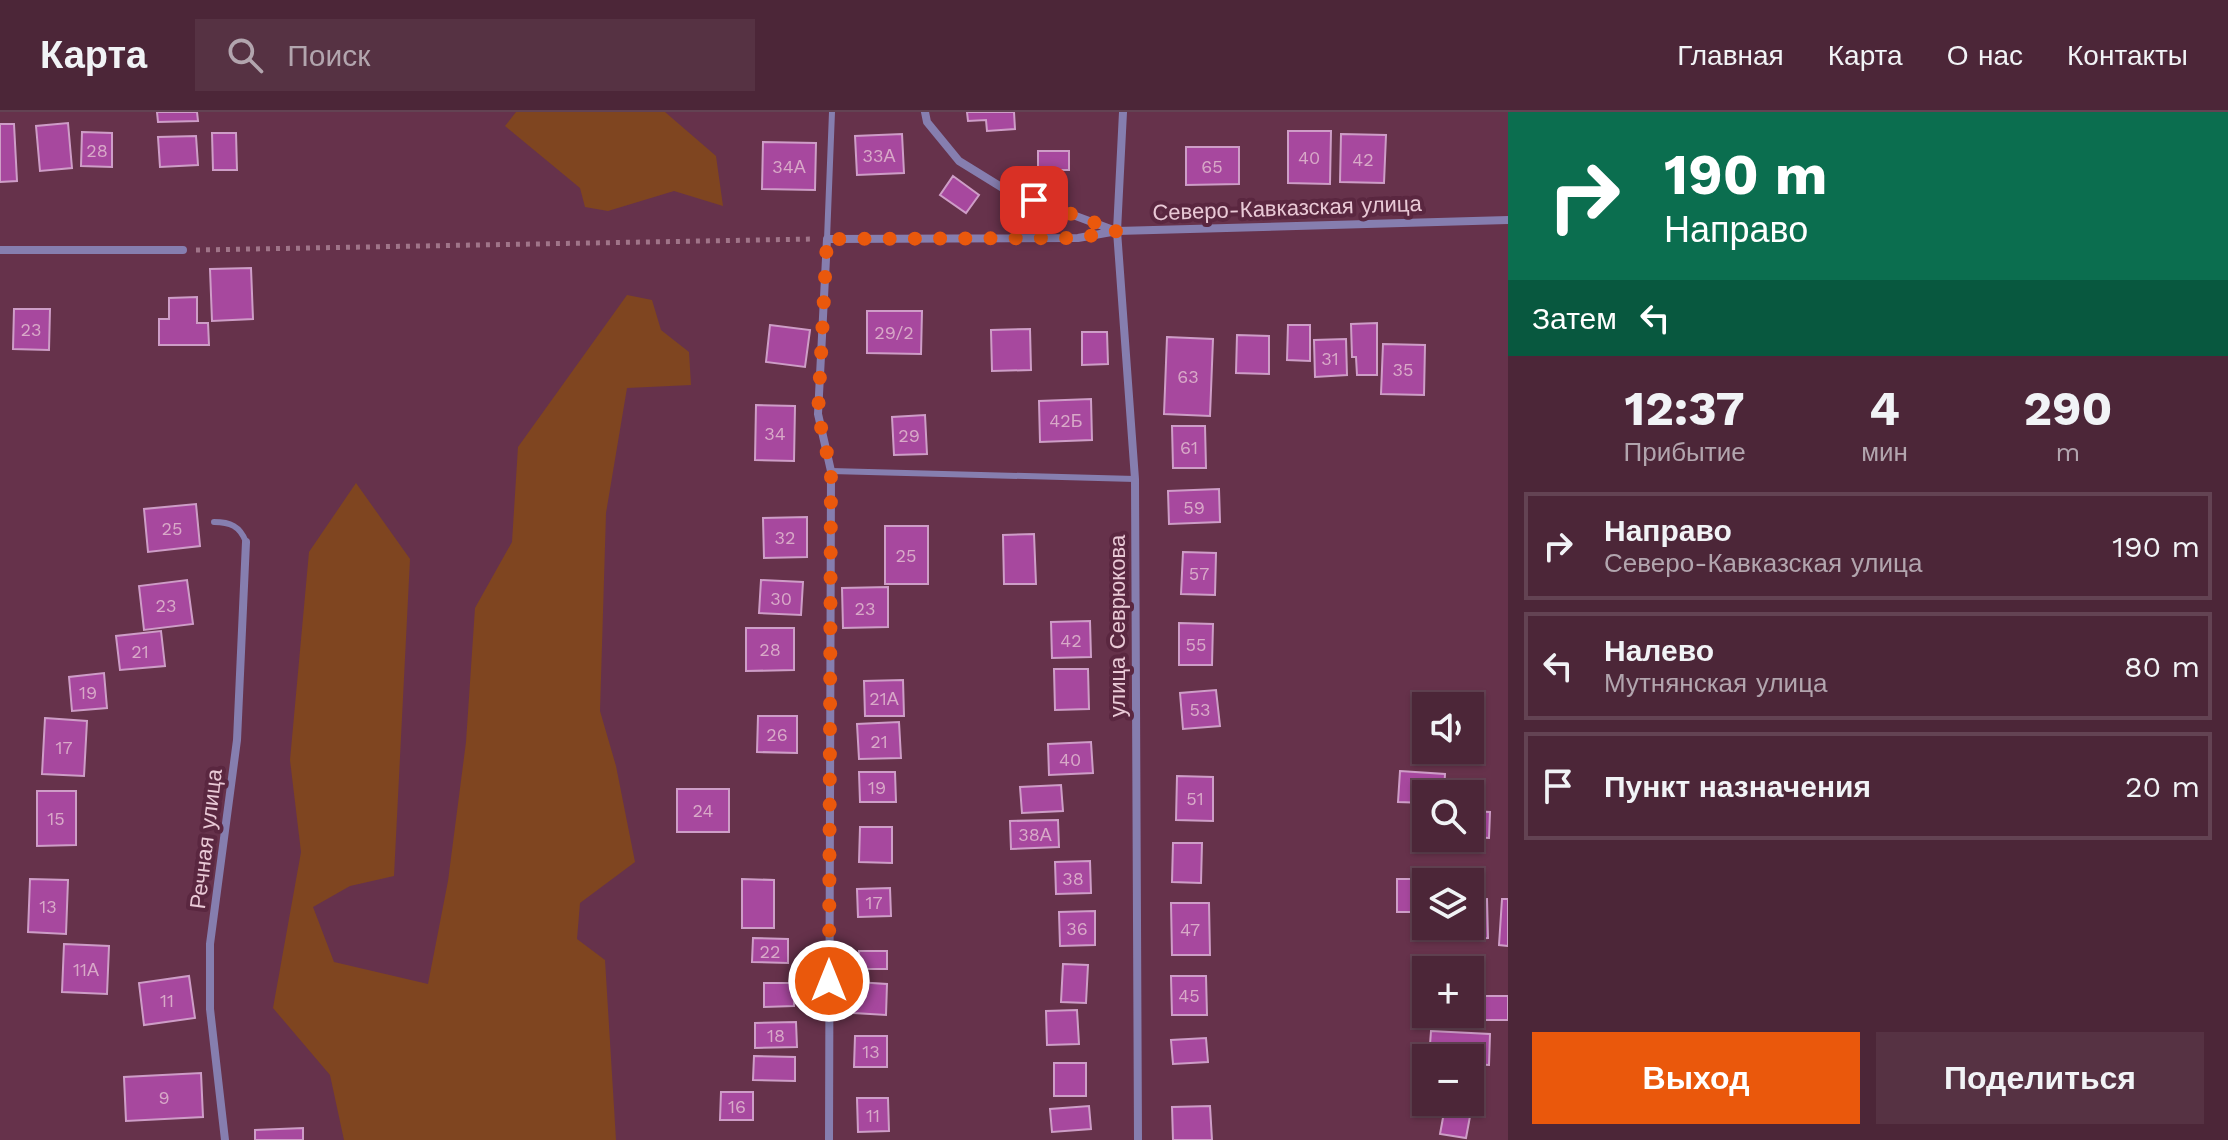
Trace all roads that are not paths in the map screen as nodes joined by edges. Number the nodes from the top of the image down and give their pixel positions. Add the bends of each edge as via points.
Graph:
1 (832, 112) edge
2 (925, 112) edge
3 (1123, 112) edge
4 (1508, 220) edge
5 (1117, 231) junction
6 (827, 239) junction
7 (0, 250) edge
8 (183, 250) road end
9 (831, 471) junction
10 (1135, 479) junction
11 (214, 522) dead end
12 (246, 542) joint
13 (225, 1140) edge
14 (829, 1140) edge
15 (1138, 1140) edge

1 - 6 lane
2 - 5 street via 927,122 959,161 1006,190
3 - 5 street, улица Севрюкова
4 - 5 street, Северо-Кавказская улица
5 - 6 street, Северо-Кавказская улица via 1078,238
5 - 10 street, улица Севрюкова
6 - 9 street via 818,414
7 - 8 street
9 - 10 lane
9 - 14 street
10 - 15 street, улица Севрюкова
11 - 12 lane via 235,526
12 - 13 street, Речная улица via 237,740 210,944 210,1009

